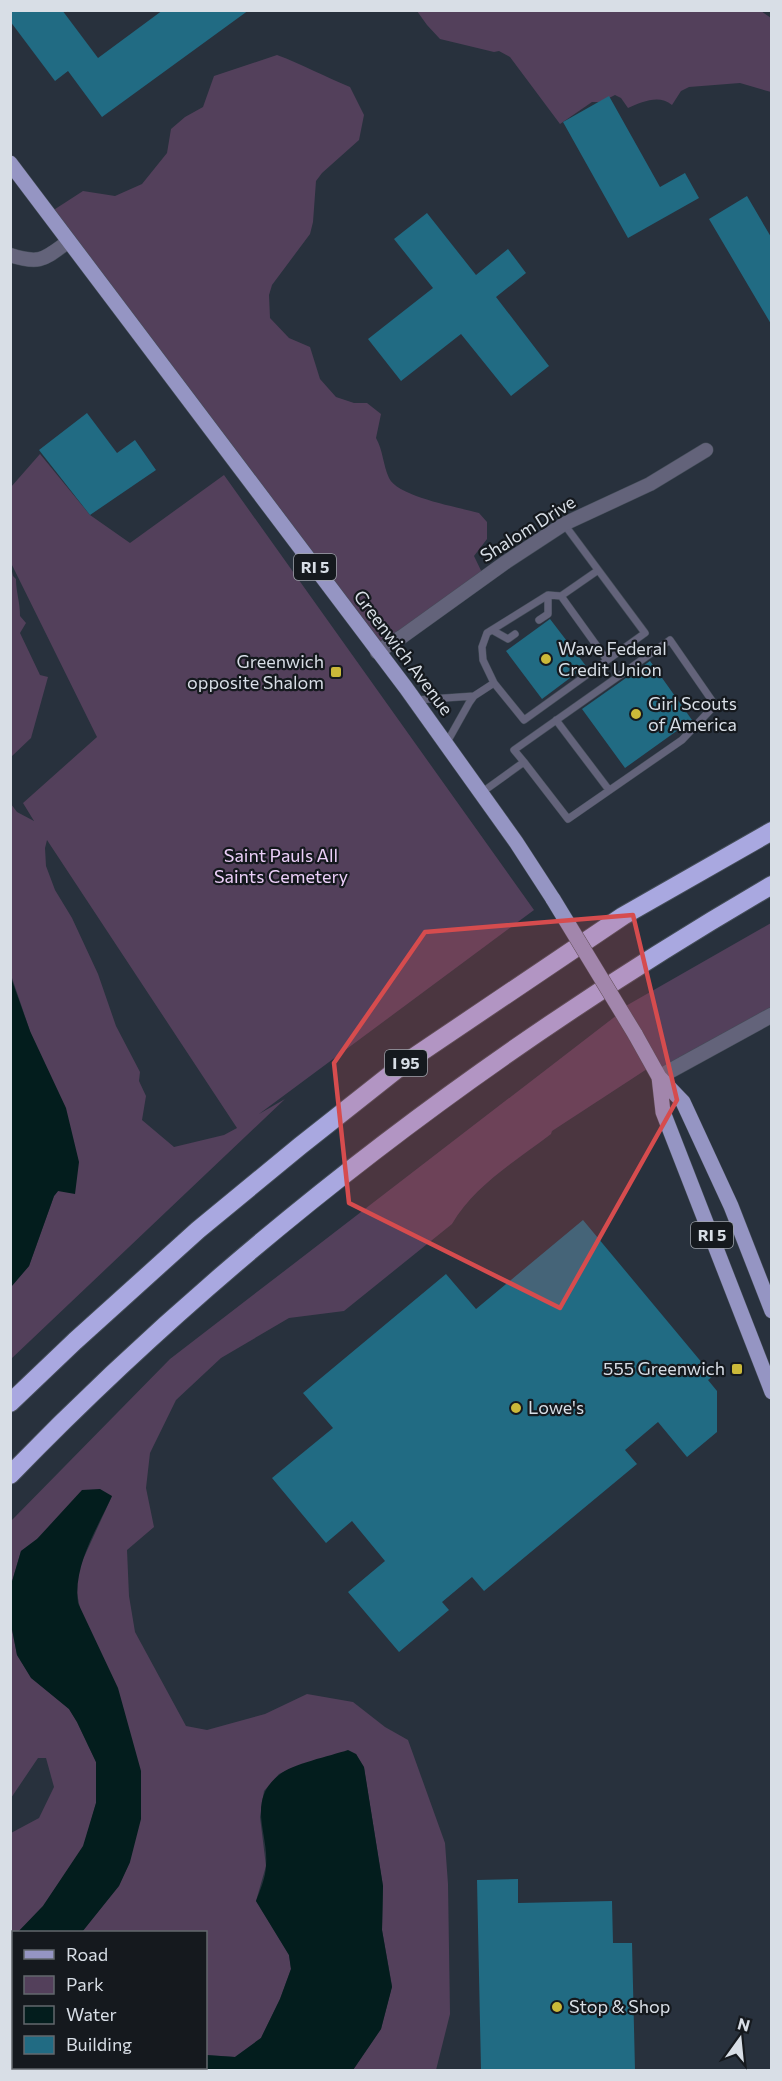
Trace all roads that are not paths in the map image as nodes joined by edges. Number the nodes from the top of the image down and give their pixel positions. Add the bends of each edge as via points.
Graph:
1 (10, 163) edge
2 (69, 241) junction
3 (10, 255) edge
4 (706, 450) dead end
5 (564, 524) junction
6 (597, 571) junction
7 (548, 595) junction
8 (561, 596) junction
9 (539, 620) dead end
10 (492, 630) junction
11 (515, 634) dead end
12 (377, 652) junction
13 (607, 660) junction
14 (494, 683) junction
15 (474, 696) junction
16 (414, 700) junction
17 (556, 720) junction
18 (446, 744) junction
19 (524, 762) junction
20 (609, 790) junction
21 (481, 793) junction
22 (771, 831) edge
23 (771, 885) edge
24 (771, 1015) edge
25 (659, 1077) junction
26 (771, 1311) edge
27 (771, 1392) edge
28 (10, 1403) edge
29 (67, 1419) junction
30 (10, 1475) edge
31 (10, 1488) edge

1 - 2 main road, RI 5
2 - 3 street via 34,261
2 - 12 main road, Greenwich Avenue / RI 5
4 - 5 street, Shalom Drive via 650,484
5 - 6 lane
5 - 12 street, Shalom Drive
6 - 8 lane
6 - 13 lane via 645,633
7 - 8 lane
7 - 9 lane via 548,614
7 - 10 lane
8 - 13 lane
10 - 11 lane via 508,639
10 - 14 lane via 482,647 483,660
12 - 16 main road, Greenwich Avenue / RI 5
13 - 14 lane via 524,720
14 - 15 lane
15 - 16 lane
15 - 18 lane
16 - 18 main road, Greenwich Avenue / RI 5
17 - 19 lane via 514,750
17 - 20 lane
17 - 20 lane via 670,640 715,705 682,740
18 - 21 main road, Greenwich Avenue / RI 5
19 - 20 lane via 568,819
19 - 21 lane
21 - 25 main road, Greenwich Avenue / RI 5, bridge via 554,899
22 - 28 highway, I 95 via 623,916 405,1063 198,1230
23 - 29 highway via 587,999 404,1129 251,1252
24 - 25 street
25 - 26 main road, Greenwich Avenue / RI 5 via 683,1102 708,1153
25 - 27 main road, Greenwich Avenue / RI 5 via 663,1112
29 - 30 highway
29 - 31 highway

